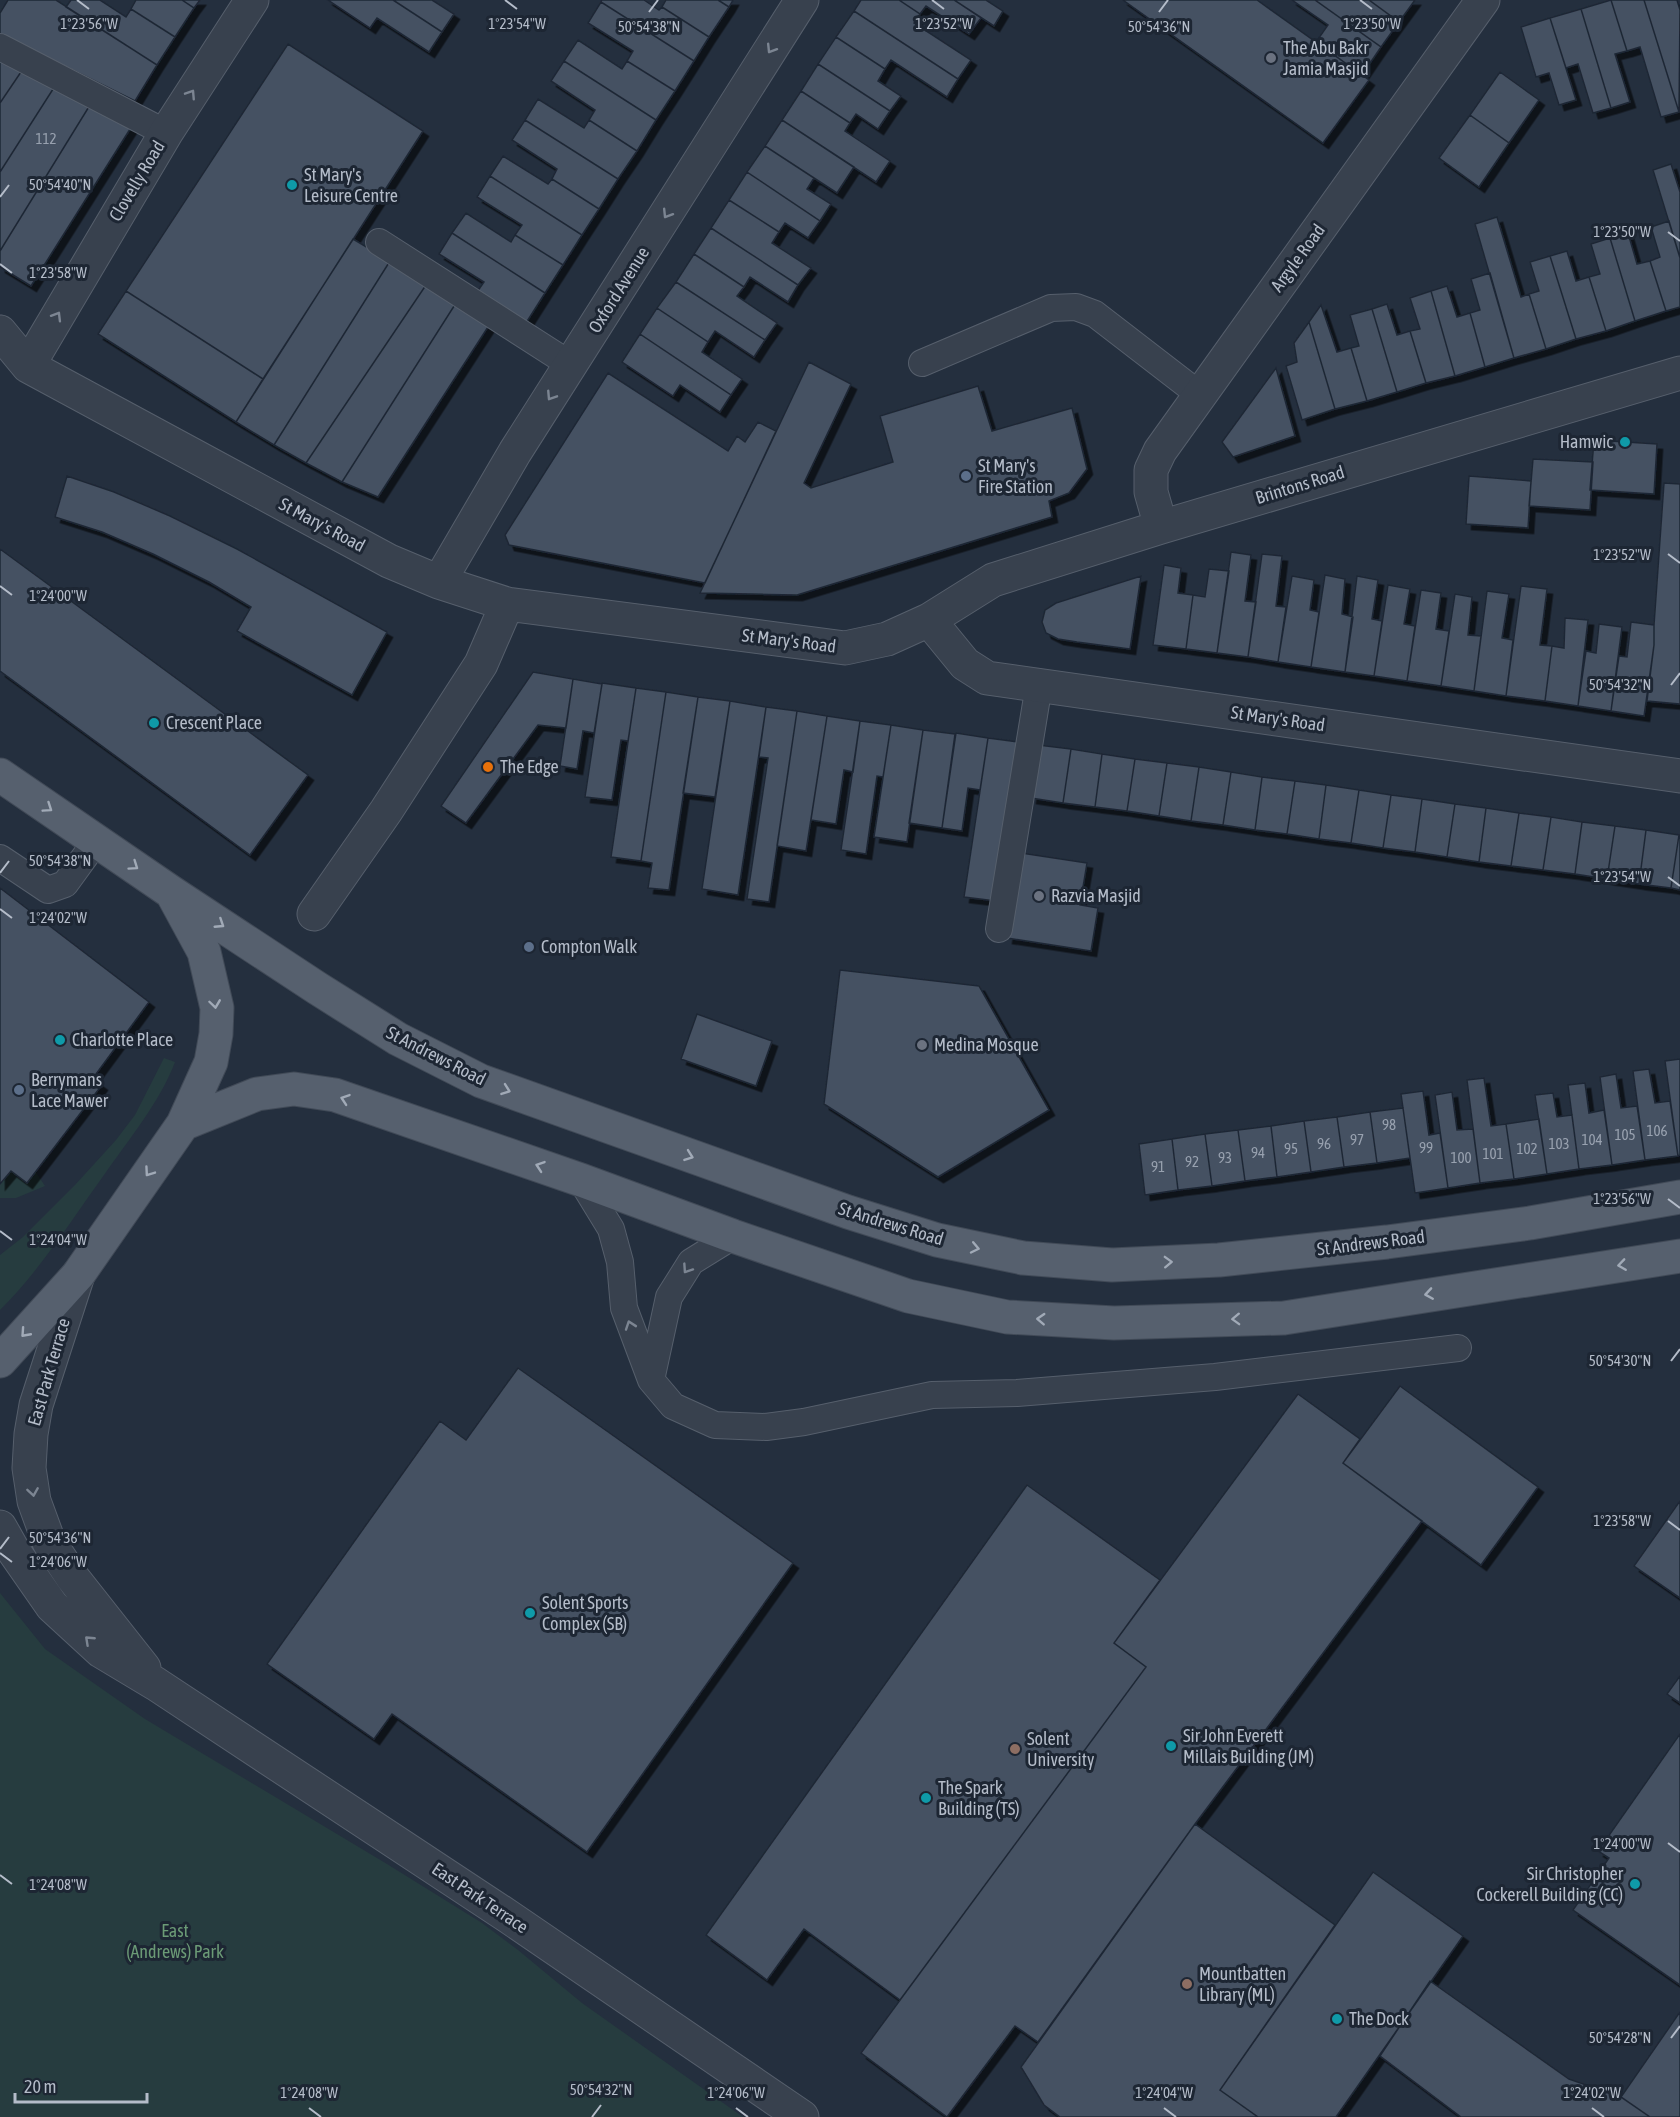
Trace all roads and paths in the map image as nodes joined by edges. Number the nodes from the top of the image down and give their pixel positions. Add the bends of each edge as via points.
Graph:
1 (252, 0) edge
2 (802, 0) edge
3 (1483, 0) edge
4 (0, 47) edge
5 (166, 133) junction
6 (379, 242) dead end
7 (0, 332) edge
8 (922, 363) dead end
9 (14, 365) edge
10 (572, 365) junction
11 (1680, 373) edge
12 (1200, 395) junction
13 (1161, 526) junction
14 (439, 582) junction
15 (507, 604) junction
16 (929, 620) junction
17 (1039, 685) junction
18 (0, 775) edge
19 (1680, 776) edge
20 (97, 840) junction
21 (0, 858) edge
22 (171, 892) junction
23 (314, 914) dead end
24 (999, 929) dead end
25 (183, 1124) junction
26 (581, 1180) junction
27 (1680, 1197) edge
28 (734, 1236) junction
29 (1680, 1256) edge
30 (78, 1275) junction
31 (1458, 1348) dead end
32 (0, 1361) edge
33 (651, 1380) junction
34 (0, 1527) edge
35 (156, 1684) junction
36 (802, 2117) edge

5 -> 1 street, Clovelly Road
2 -> 10 street, Oxford Avenue
3 - 12 street, Argyle Road
4 - 5 lane
9 -> 5 street, Clovelly Road
6 - 10 lane
7 - 9 street, St Mary's Road
8 - 12 lane via 1051,308 1076,307 1095,314
9 - 14 street, St Mary's Road via 389,561
10 -> 14 street, Oxford Avenue via 515,452
11 - 13 street, Brintons Road
12 - 13 street, Argyle Road via 1151,470 1151,492
13 - 16 street, Brintons Road via 993,580
14 - 15 street, St Mary's Road
15 - 16 street, St Mary's Road via 845,648 887,639
15 - 23 street via 481,664
16 - 17 street, St Mary's Road via 965,664 987,678
17 - 19 street, St Mary's Road
17 - 24 lane
18 -> 20 main road
20 - 21 lane via 65,884 48,890
20 -> 22 main road
22 -> 25 main road via 204,952 216,1008 211,1062
22 -> 27 main road, St Andrews Road via 398,1040 481,1081 848,1212 937,1240 1023,1258 1112,1265 1219,1260 1387,1242
26 -> 25 main road via 335,1095 294,1089 257,1094
25 -> 30 main road
26 - 28 main road
33 -> 26 lane via 624,1308 620,1262 611,1229
29 -> 28 main road via 1284,1318 1114,1323 1007,1317 908,1296
28 -> 33 lane via 691,1262 669,1297
30 -> 32 main road
30 -> 35 street, East Park Terrace via 36,1405 30,1468 34,1501 49,1542
31 - 33 lane via 1204,1378 1017,1393 932,1395 766,1427 716,1425 673,1406
35 -> 34 street, East Park Terrace via 101,1651 52,1606
35 - 36 street, East Park Terrace

